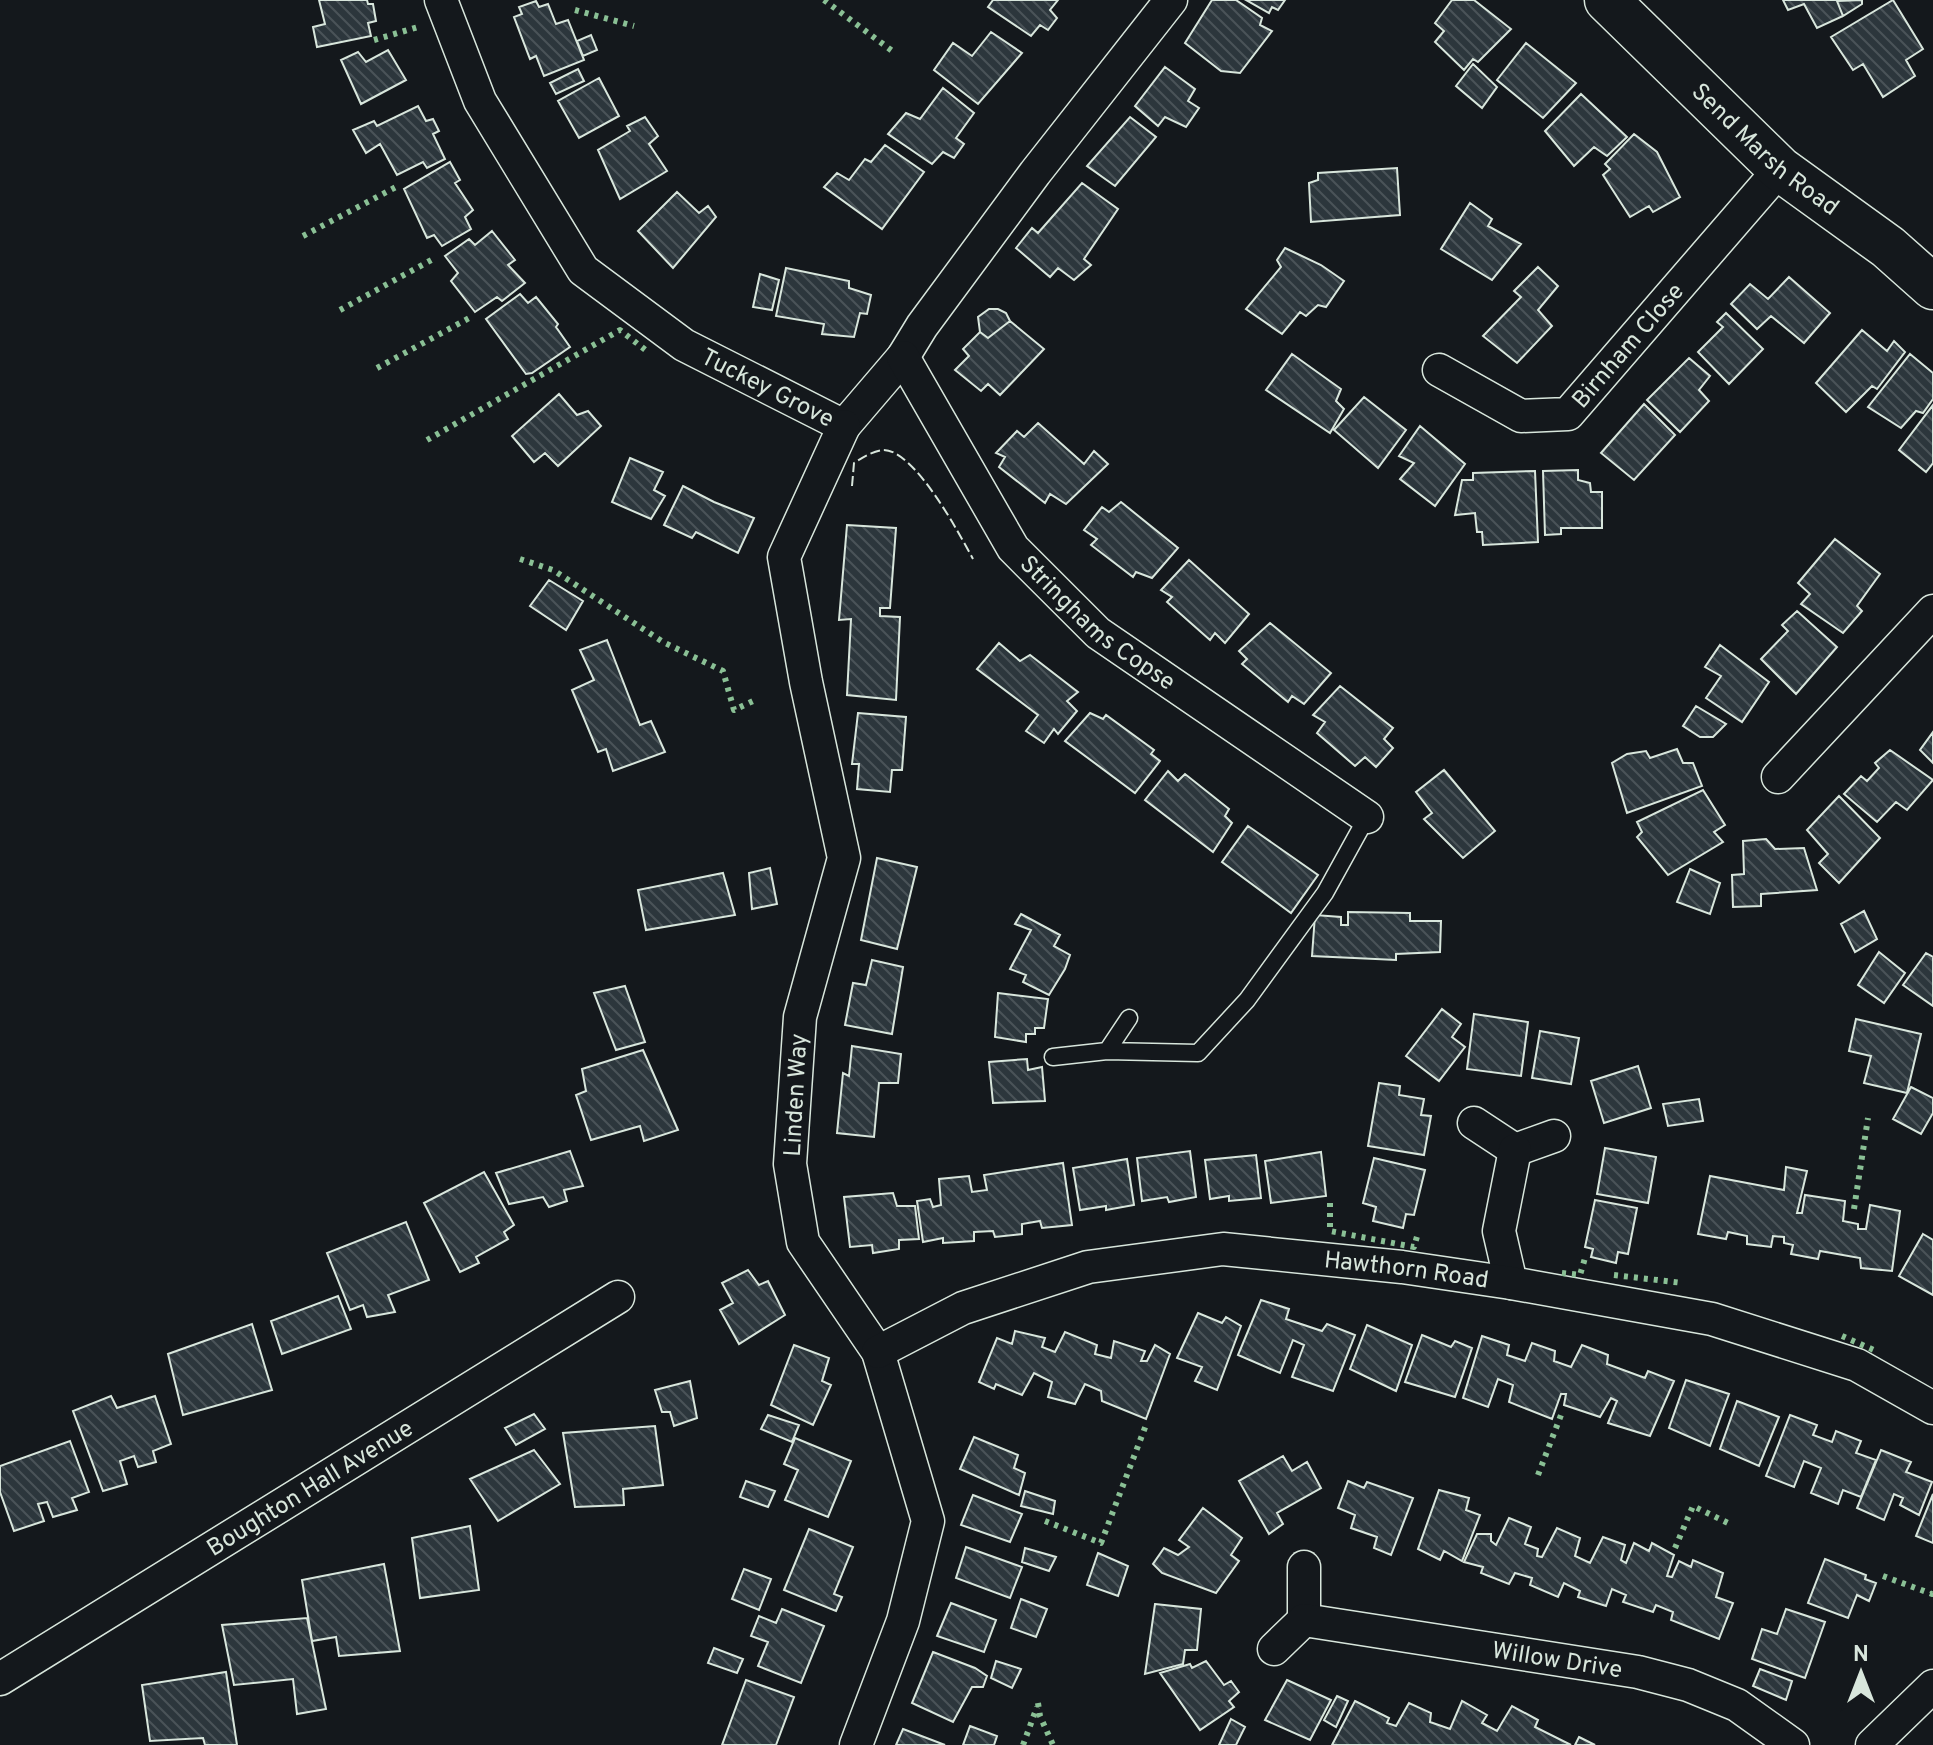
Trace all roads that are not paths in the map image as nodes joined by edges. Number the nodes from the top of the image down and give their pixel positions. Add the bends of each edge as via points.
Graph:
1 (441, 0) edge
2 (1171, 0) edge
3 (1607, 0) edge
4 (1780, 169) junction
5 (1933, 287) edge
6 (903, 357) junction
7 (1439, 370) dead end
8 (844, 426) junction
9 (1933, 611) edge
10 (1778, 777) dead end
11 (1367, 817) joint
12 (1129, 1018) dead end
13 (1107, 1051) junction
14 (1053, 1057) dead end
15 (1474, 1123) dead end
16 (1554, 1136) dead end
17 (1515, 1150) junction
18 (1511, 1283) junction
19 (618, 1297) dead end
20 (878, 1352) junction
21 (1933, 1408) edge
22 (1304, 1567) dead end
23 (1304, 1620) junction
24 (1274, 1649) dead end
25 (0, 1679) edge
26 (1933, 1686) edge
27 (856, 1745) edge
28 (1793, 1745) edge
29 (1872, 1745) edge

1 - 8 street, Tuckey Grove via 480,101 583,270 684,345
2 - 6 street, Tuckey Grove via 1035,173
3 - 4 main road, Send Marsh Road
4 - 5 main road, Send Marsh Road via 1888,247
4 - 7 street, Birnham Close via 1568,414 1521,416
6 - 8 street, Tuckey Grove
6 - 11 street, Stringhams Copse via 1013,548 1098,633
8 - 20 street, Linden Way via 784,557 844,858 800,1017 790,1164 803,1242
9 - 10 street
11 - 13 lane via 1317,905 1247,1000 1198,1053
12 - 13 lane
13 - 14 lane
15 - 17 street
16 - 17 street
17 - 18 street via 1499,1231
18 - 20 street, Hawthorn Road via 1223,1249 1088,1267 963,1308
18 - 21 street, Hawthorn Road via 1712,1319 1857,1365
19 - 25 street, Boughton Hall Avenue
20 - 27 street, Linden Way via 928,1521 903,1621
22 - 23 street
23 - 24 street
23 - 28 street, Willow Drive via 1638,1672 1737,1705
26 - 29 street

